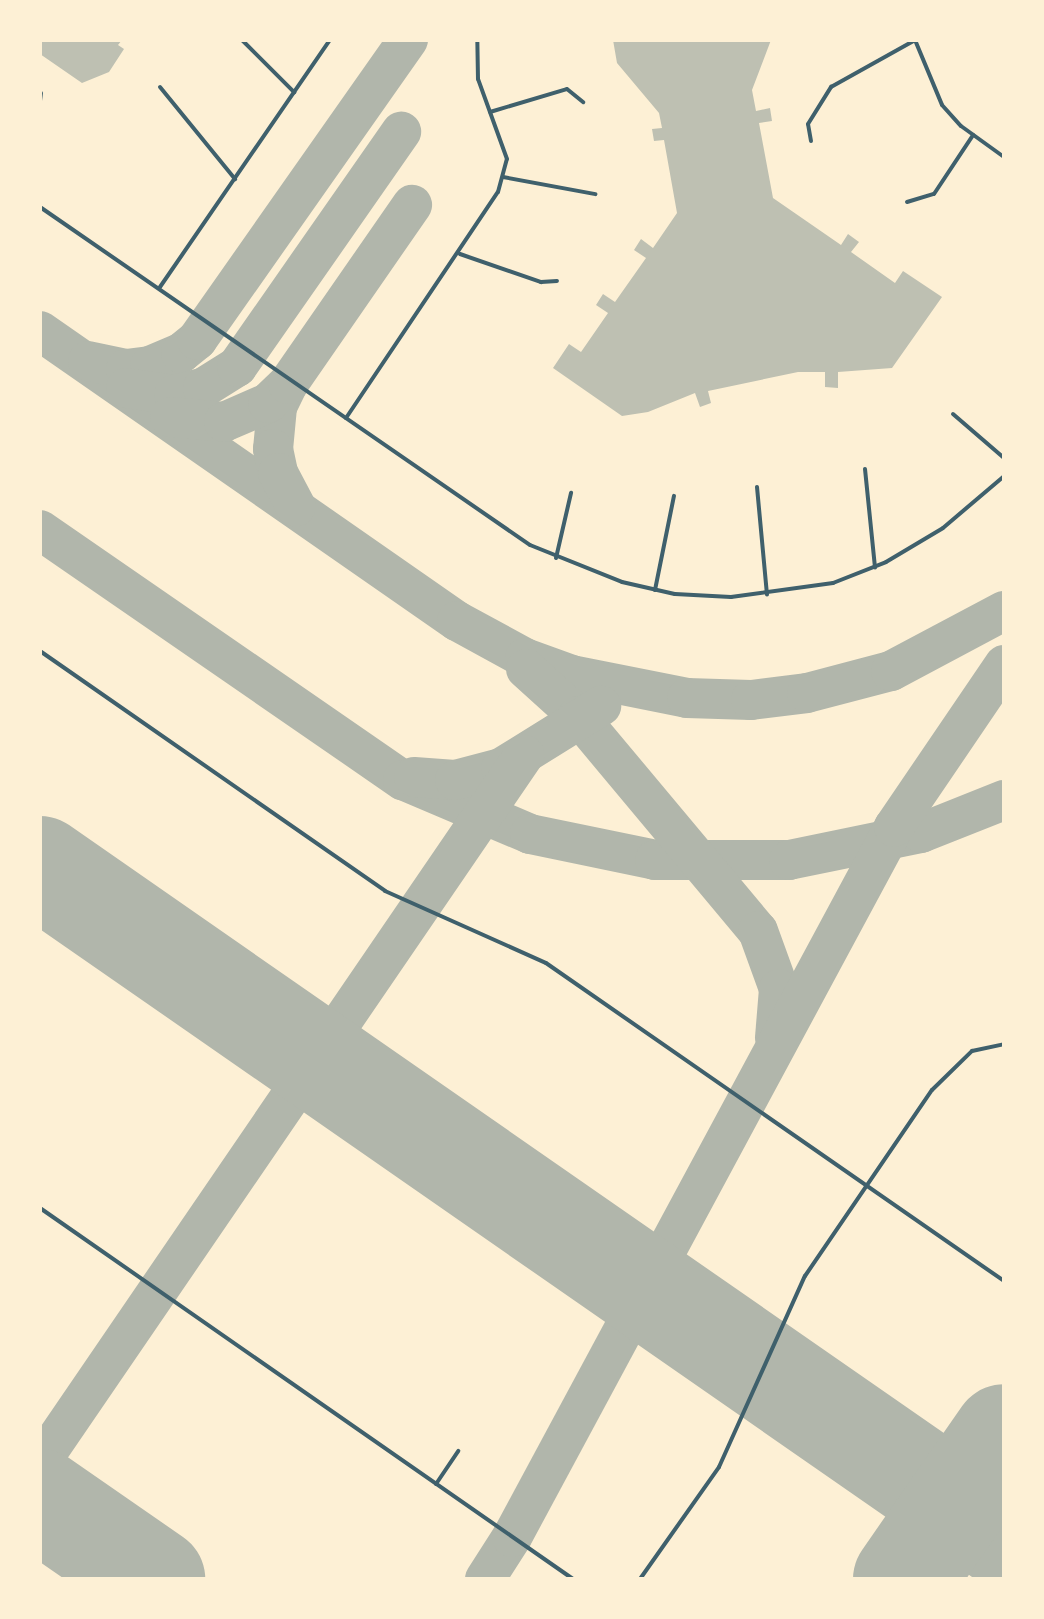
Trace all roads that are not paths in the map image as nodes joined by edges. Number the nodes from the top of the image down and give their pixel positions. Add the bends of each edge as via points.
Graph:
1 (242, 40) edge
2 (330, 40) edge
3 (478, 40) edge
4 (915, 40) edge
5 (160, 86) dead end
6 (294, 92) junction
7 (40, 93) edge
8 (40, 102) edge
9 (583, 102) dead end
10 (490, 112) junction
11 (973, 135) junction
12 (811, 141) dead end
13 (1004, 157) edge
14 (503, 177) junction
15 (236, 178) junction
16 (595, 194) dead end
17 (907, 202) dead end
18 (40, 206) edge
19 (460, 254) junction
20 (557, 281) dead end
21 (159, 288) junction
22 (953, 414) dead end
23 (346, 418) junction
24 (1004, 458) edge
25 (865, 469) dead end
26 (1004, 476) edge
27 (758, 488) dead end
28 (571, 493) dead end
29 (674, 496) dead end
30 (556, 558) junction
31 (874, 567) junction
32 (654, 590) junction
33 (767, 595) junction
34 (40, 652) edge
35 (1004, 1044) edge
36 (867, 1185) junction
37 (40, 1208) edge
38 (1004, 1281) edge
39 (458, 1451) dead end
40 (436, 1484) junction
41 (573, 1579) edge
42 (640, 1579) edge

1 - 6 lane
2 - 6 lane
3 - 10 lane via 478,79
4 - 11 lane via 942,105
4 - 12 lane via 831,88 808,124
5 - 15 lane
6 - 15 lane
7 - 8 lane
9 - 10 lane via 566,89
10 - 14 lane via 506,150
11 - 13 lane
11 - 17 lane via 934,194
14 - 16 lane
14 - 19 lane
15 - 21 lane
18 - 21 lane
19 - 20 lane via 540,282
19 - 23 lane
21 - 23 lane
22 - 24 lane
23 - 30 lane
25 - 31 lane
26 - 31 lane via 943,528
27 - 33 lane
28 - 30 lane
29 - 32 lane
30 - 32 lane
31 - 33 lane via 832,584
32 - 33 lane
34 - 36 lane via 384,891 546,963
35 - 36 lane via 972,1051 932,1090
36 - 38 lane
36 - 42 lane via 804,1276 718,1467
37 - 40 lane
39 - 40 lane
40 - 41 lane

